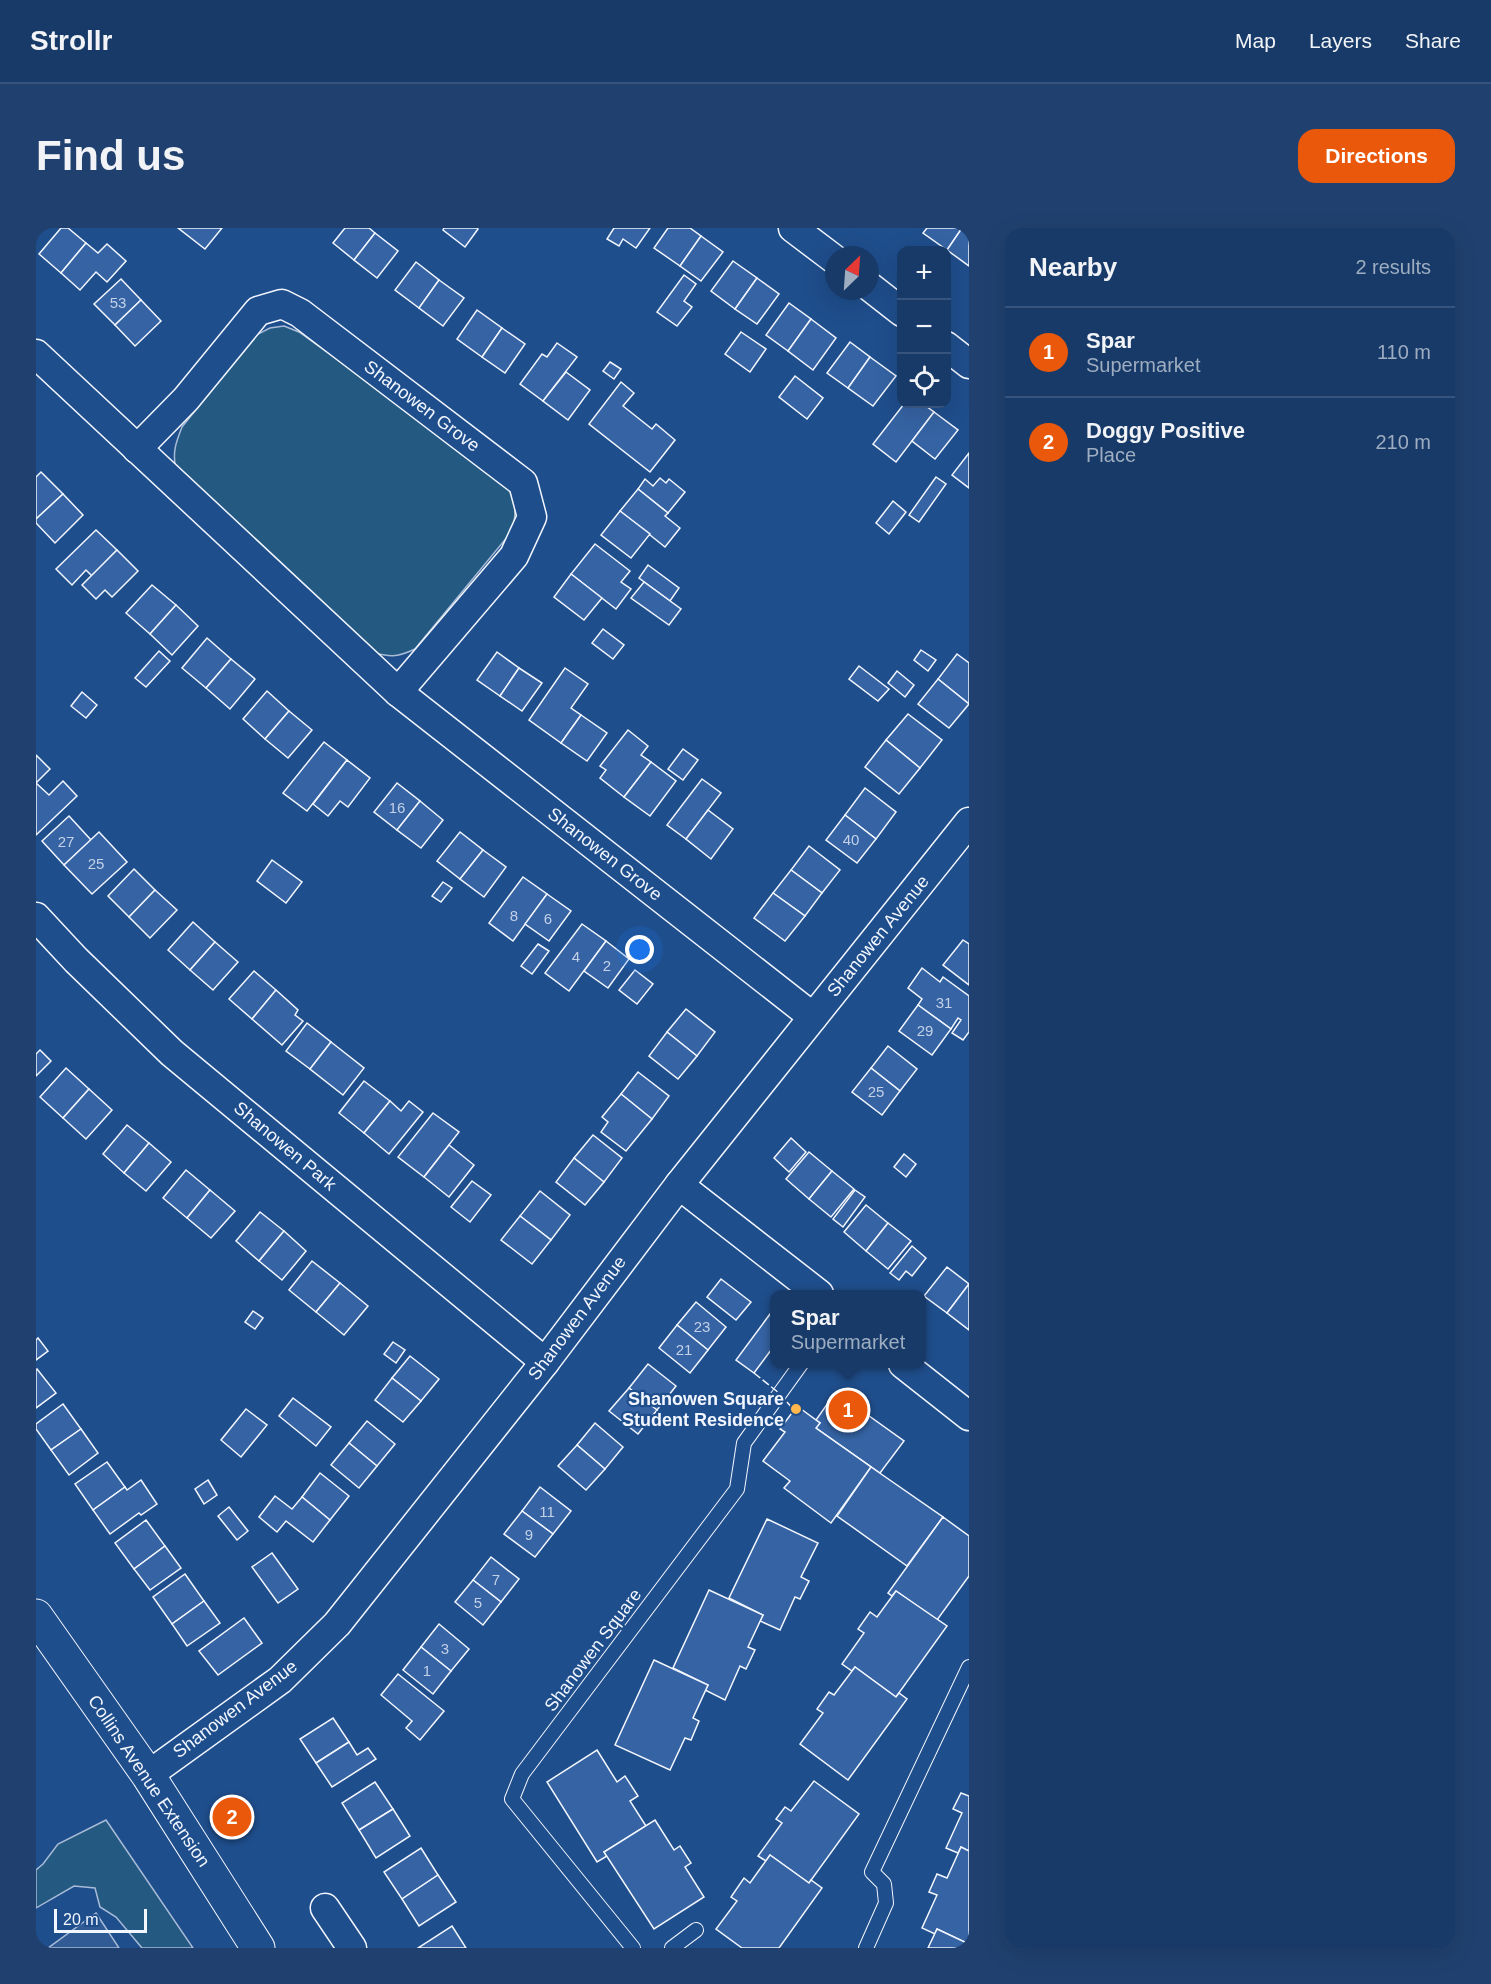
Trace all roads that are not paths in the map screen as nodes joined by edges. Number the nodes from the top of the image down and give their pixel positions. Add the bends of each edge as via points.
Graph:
1 (794, 228) edge
2 (825, 252) edge
3 (879, 294) edge
4 (897, 308) edge
5 (951, 350) edge
6 (36, 354) edge
7 (969, 364) edge
8 (137, 449) junction
9 (398, 692) junction
10 (969, 822) edge
11 (36, 917) edge
12 (813, 1017) junction
13 (679, 1185) junction
14 (814, 1290) edge
15 (544, 1362) junction
16 (798, 1368) edge
17 (908, 1368) edge
18 (969, 1416) edge
19 (36, 1616) edge
20 (969, 1667) edge
21 (148, 1775) junction
22 (325, 1908) dead end
23 (696, 1930) dead end
24 (258, 1948) edge
25 (351, 1948) edge
26 (633, 1948) edge
27 (672, 1948) edge
28 (866, 1948) edge

1 - 2 street
3 - 4 street
5 - 7 street
6 - 8 street, Shanowen Grove
8 - 9 street, Shanowen Grove
8 - 9 street, Shanowen Grove via 186,399 258,311 282,304 300,313 523,483 532,517 514,556
9 - 12 street, Shanowen Grove
10 - 12 street, Shanowen Avenue
11 - 15 street, Shanowen Park via 172,1053
12 - 13 street, Shanowen Avenue
13 - 14 street
13 - 15 street, Shanowen Avenue
15 - 21 street, Shanowen Avenue via 337,1624 280,1680
16 - 26 lane, Shanowen Square via 744,1443 737,1489 522,1774 512,1799
17 - 18 street
19 - 21 main road, Collins Avenue Extension
20 - 28 lane via 873,1872 884,1884 886,1903
21 - 24 main road, Collins Avenue Extension
22 - 25 street
23 - 27 lane

